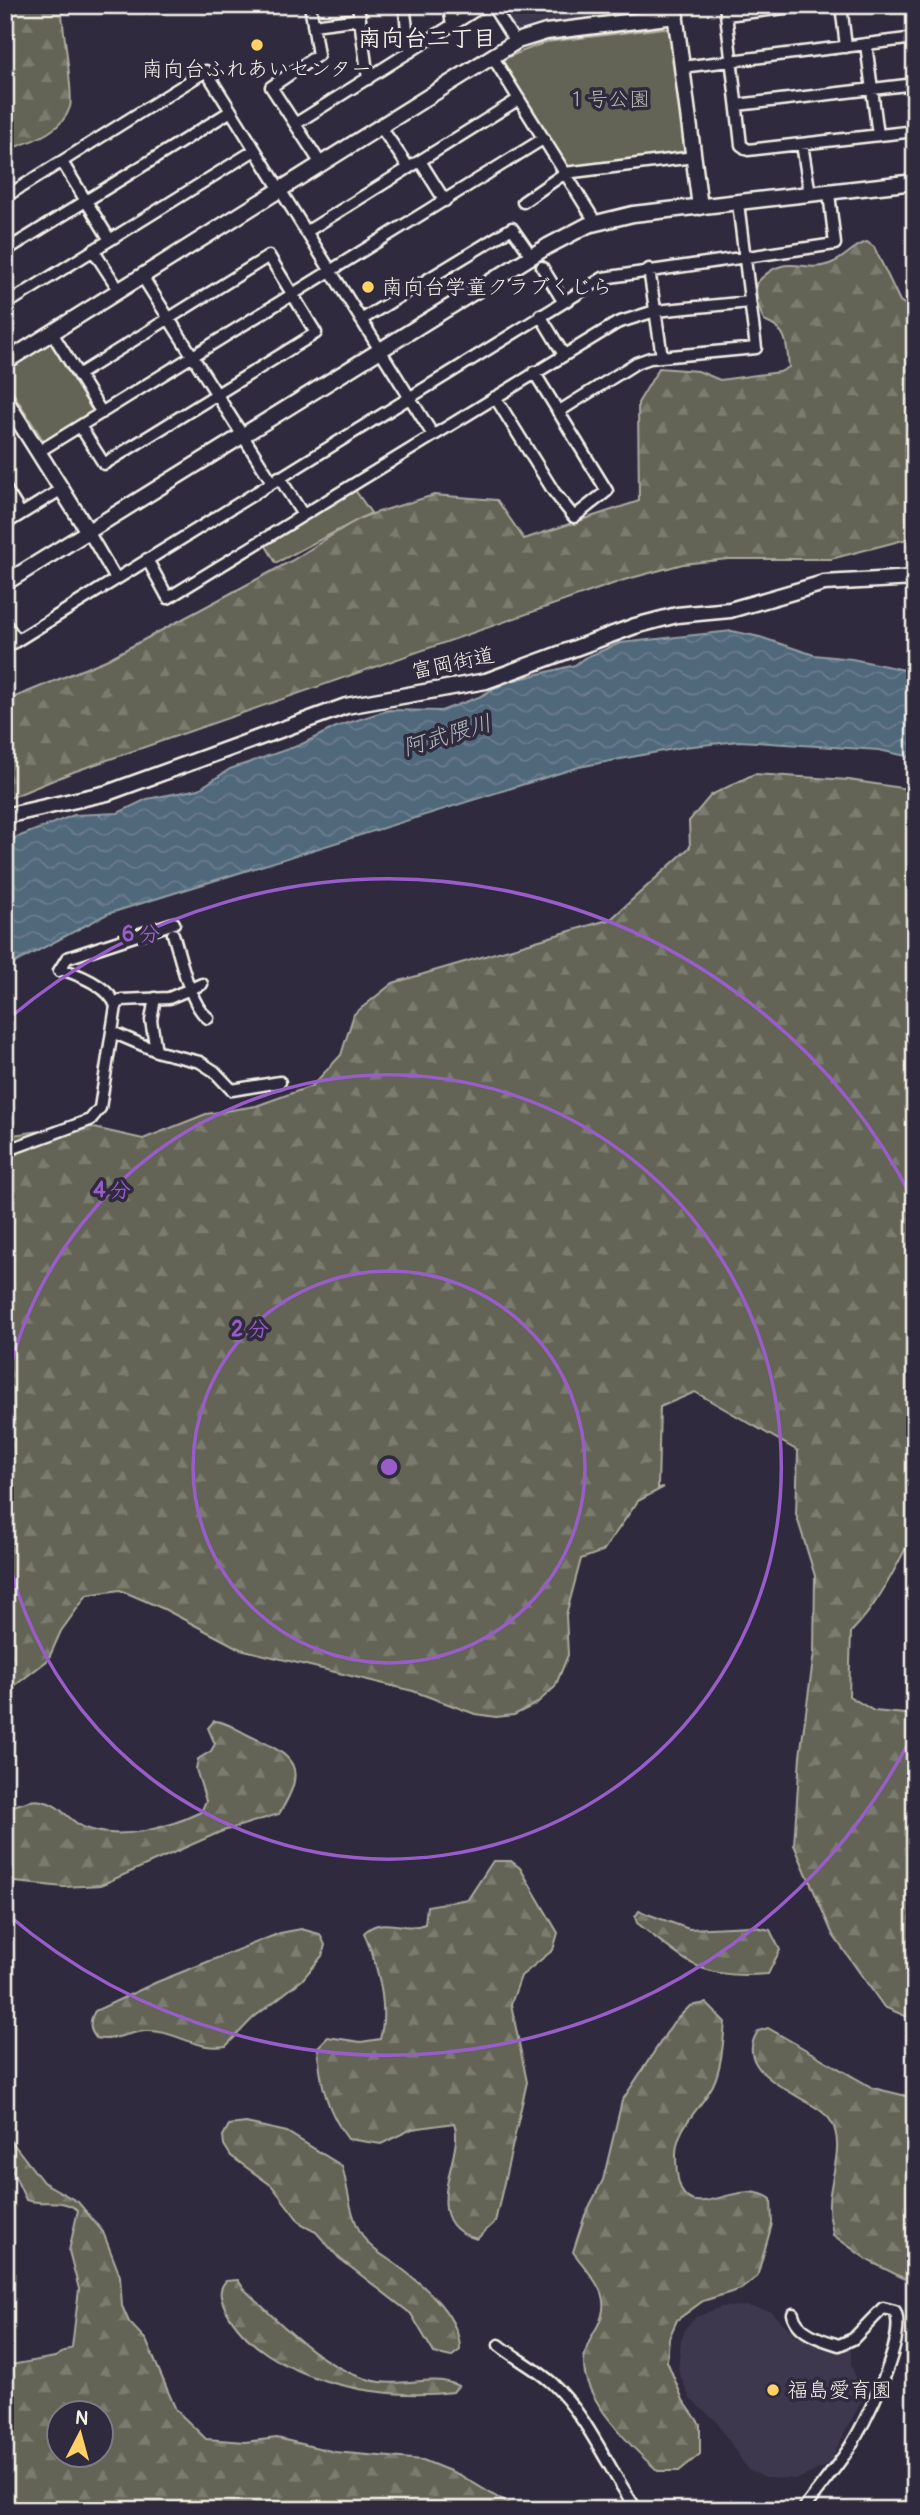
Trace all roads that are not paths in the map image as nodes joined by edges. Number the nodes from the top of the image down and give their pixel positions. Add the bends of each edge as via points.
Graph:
1 (310, 5) edge
2 (358, 5) edge
3 (404, 5) edge
4 (449, 5) edge
5 (484, 5) edge
6 (492, 5) edge
7 (811, 5) edge
8 (841, 5) edge
9 (725, 10) edge
10 (675, 11) edge
11 (360, 19) junction
12 (313, 25) junction
13 (452, 26) junction
14 (915, 38) edge
15 (515, 42) junction
16 (866, 44) junction
17 (846, 47) junction
18 (410, 52) junction
19 (492, 56) junction
20 (732, 61) junction
21 (682, 66) junction
22 (368, 79) junction
23 (915, 84) edge
24 (871, 89) junction
25 (519, 99) junction
26 (737, 105) junction
27 (231, 111) junction
28 (295, 124) junction
29 (380, 126) junction
30 (915, 131) edge
31 (878, 135) junction
32 (543, 139) junction
33 (802, 144) junction
34 (255, 150) junction
35 (694, 157) junction
36 (420, 161) junction
37 (62, 162) junction
38 (321, 164) junction
39 (409, 168) junction
40 (565, 173) junction
41 (915, 182) edge
42 (280, 189) junction
43 (829, 192) junction
44 (810, 195) junction
45 (5, 197) edge
46 (86, 201) junction
47 (445, 201) junction
48 (523, 202) dead end
49 (737, 203) junction
50 (700, 206) junction
51 (596, 223) junction
52 (306, 232) junction
53 (110, 240) junction
54 (93, 250) junction
55 (5, 251) edge
56 (744, 256) junction
57 (537, 262) junction
58 (649, 269) junction
59 (331, 272) junction
60 (142, 276) junction
61 (119, 290) junction
62 (293, 295) junction
63 (563, 301) junction
64 (750, 302) junction
65 (5, 305) edge
66 (655, 312) junction
67 (540, 315) junction
68 (169, 318) junction
69 (361, 320) junction
70 (52, 333) junction
71 (381, 352) junction
72 (564, 355) junction
73 (193, 356) junction
74 (662, 357) junction
75 (5, 362) edge
76 (534, 372) junction
77 (78, 374) junction
78 (216, 394) junction
79 (409, 397) junction
80 (495, 397) junction
81 (5, 399) edge
82 (558, 412) junction
83 (102, 413) junction
84 (80, 426) junction
85 (433, 435) junction
86 (243, 436) junction
87 (38, 452) junction
88 (276, 479) junction
89 (5, 488) edge
90 (62, 489) junction
91 (21, 514) junction
92 (303, 515) junction
93 (5, 524) edge
94 (89, 533) junction
95 (147, 559) junction
96 (915, 578) edge
97 (116, 579) junction
98 (5, 583) edge
99 (5, 623) edge
100 (17, 640) junction
101 (5, 648) edge
102 (5, 816) edge
103 (174, 923) dead end
104 (173, 934) dead end
105 (202, 984) dead end
106 (191, 989) junction
107 (155, 998) junction
108 (116, 1006) junction
109 (208, 1018) dead end
110 (112, 1032) junction
111 (156, 1051) junction
112 (280, 1082) dead end
113 (5, 1151) edge
114 (793, 2314) dead end
115 (499, 2346) dead end
116 (637, 2510) edge
117 (803, 2510) edge

1 - 12 street
2 - 11 street
3 - 18 street
4 - 13 street
5 - 13 street
6 - 15 street
7 - 9 street
8 - 17 street
9 - 20 street
10 - 15 street via 546,32
10 - 21 street
11 - 12 street
11 - 22 street
12 - 28 street via 318,55 271,87
13 - 18 street
14 - 16 street
15 - 19 street
16 - 17 street
16 - 24 street
17 - 20 street
18 - 22 street
19 - 25 street
19 - 29 street
20 - 21 street
20 - 26 street
21 - 35 street
22 - 28 street
23 - 24 street
24 - 26 street
24 - 31 street
25 - 32 street
25 - 36 street
26 - 33 street via 741,145 748,150
27 - 34 street
27 - 37 street via 206,71
27 - 46 street
28 - 38 street
29 - 38 street
29 - 39 street
30 - 31 street
31 - 33 street
32 - 40 street
32 - 47 street
33 - 44 street
34 - 42 street
34 - 53 street
35 - 40 street
35 - 50 street
36 - 39 street
36 - 47 street
37 - 45 street
37 - 46 street
38 - 42 street
39 - 52 street
40 - 48 street
40 - 51 street
41 - 43 street
42 - 52 street
42 - 60 street
43 - 44 street
43 - 56 street via 835,244
44 - 49 street
46 - 53 street
46 - 55 street
47 - 59 street
49 - 50 street
49 - 56 street
50 - 51 street
51 - 57 street
52 - 59 street
53 - 54 street
54 - 61 street
54 - 65 street
56 - 58 street
56 - 64 street
57 - 63 street
57 - 69 street via 512,228
57 - 71 street
58 - 63 street via 603,278
58 - 66 street
59 - 62 street
59 - 69 street
60 - 61 street
60 - 68 street
61 - 70 street
62 - 68 street via 269,256
62 - 73 street
62 - 78 street via 316,333
63 - 67 street
64 - 66 street
64 - 74 street via 756,348
66 - 72 street via 617,323
66 - 74 street
67 - 72 street
67 - 79 street
68 - 73 street
68 - 77 street
69 - 71 street
70 - 75 street
70 - 77 street
71 - 79 street
71 - 86 street
72 - 76 street
73 - 78 street
73 - 83 street
74 - 82 street via 636,363
76 - 80 street
76 - 82 street
77 - 83 street
78 - 84 street via 104,464
78 - 86 street
79 - 85 street
79 - 88 street
80 - 82 street via 574,516 607,491
80 - 85 street
81 - 87 street
83 - 84 street
84 - 87 street
85 - 92 street
86 - 88 street
86 - 94 street
87 - 90 street
88 - 92 street
88 - 95 street
89 - 91 street
90 - 91 street
90 - 94 street
91 - 93 street
92 - 95 street via 168,598
94 - 97 street
94 - 98 street
95 - 97 street
96 - 102 street, 富岡街道 via 824,583 730,610 677,615 486,681 346,706 107,793
97 - 100 street
99 - 100 street
100 - 101 street
103 - 108 street via 67,958 60,970 79,975
104 - 106 street
105 - 106 street
106 - 107 street
106 - 109 street
107 - 108 street via 121,1000
107 - 111 street via 151,1020
108 - 110 street
110 - 111 street
110 - 113 street via 96,1116
111 - 112 street via 200,1062 232,1090
114 - 117 street via 794,2321 813,2336 839,2345 853,2339 883,2308 895,2311 899,2323 897,2343 858,2432
115 - 116 street via 552,2383 590,2432

